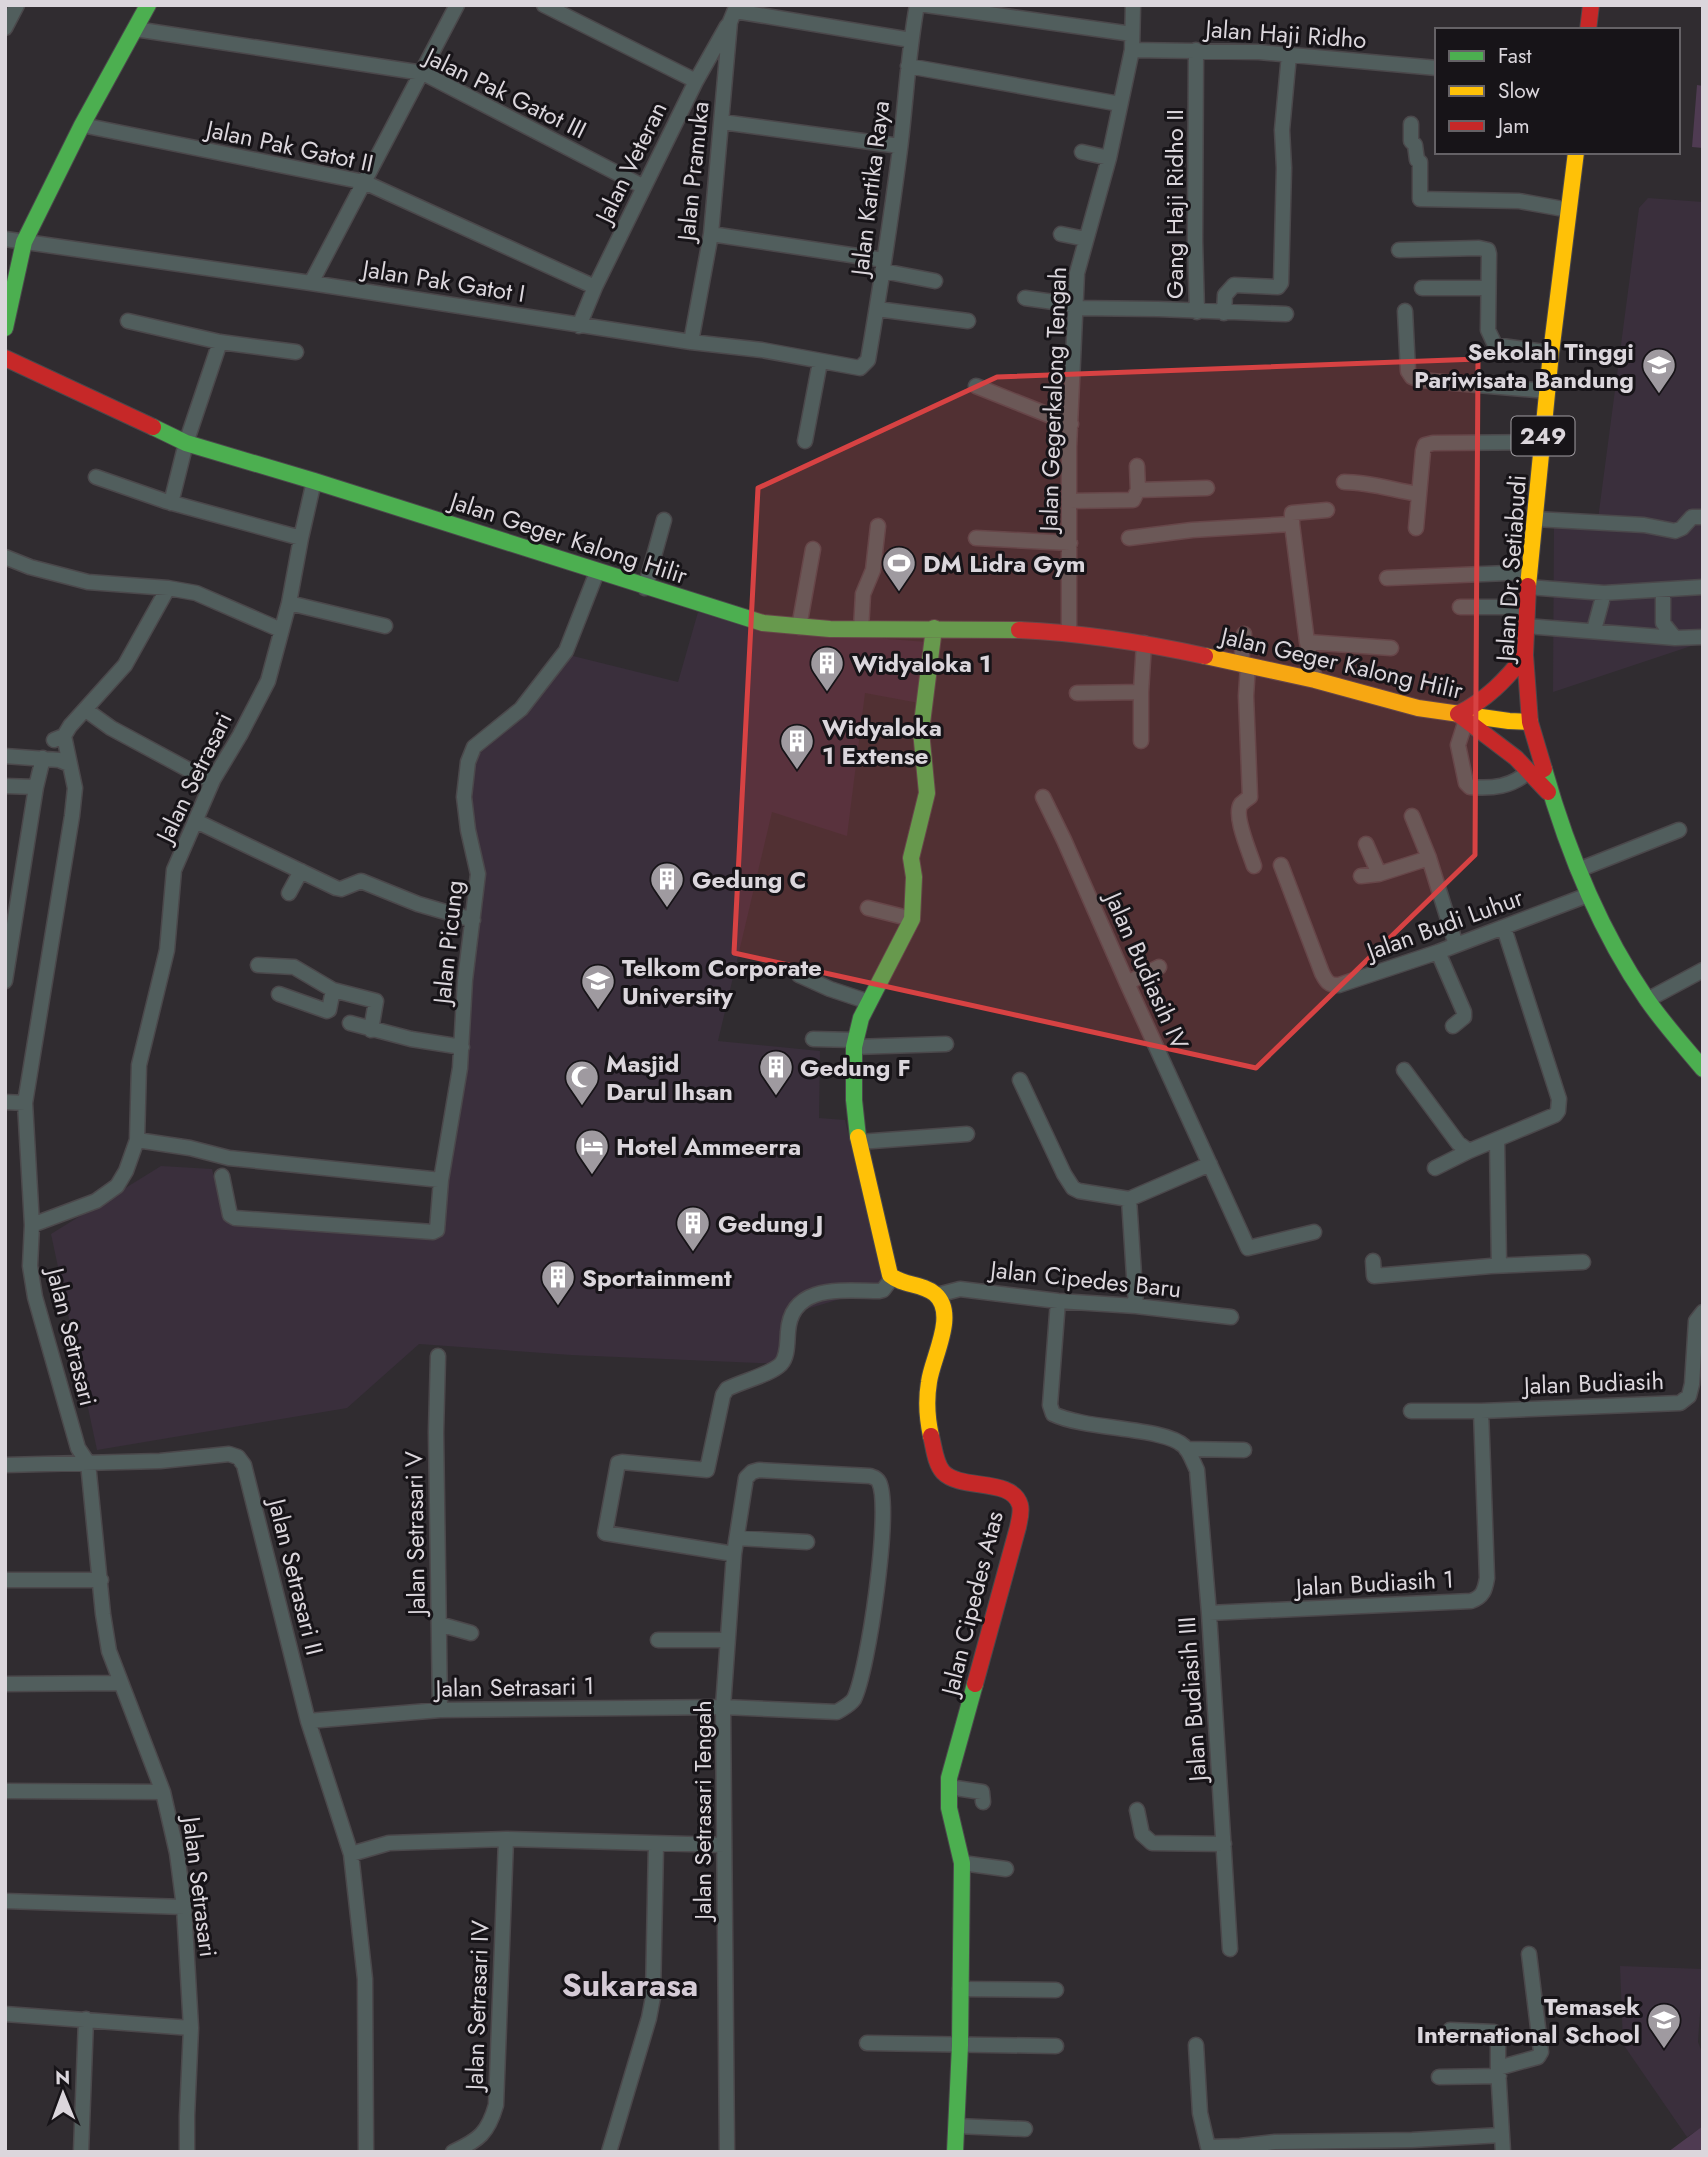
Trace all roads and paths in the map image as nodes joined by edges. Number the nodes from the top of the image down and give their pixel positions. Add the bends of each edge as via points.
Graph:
1 (17, 5) edge
2 (148, 5) edge
3 (457, 5) edge
4 (544, 5) edge
5 (917, 5) edge
6 (926, 5) edge
7 (1133, 5) edge
8 (1591, 5) edge
9 (734, 13) edge
10 (5, 28) edge
11 (1588, 28) edge
12 (135, 29) junction
13 (1132, 34) junction
14 (911, 40) junction
15 (1132, 50) junction
16 (1196, 50) junction
17 (1289, 55) junction
18 (908, 66) junction
19 (1435, 68) edge
20 (423, 73) junction
21 (696, 81) junction
22 (1120, 104) junction
23 (722, 122) junction
24 (1411, 124) dead end
25 (82, 125) junction
26 (900, 146) junction
27 (1083, 152) dead end
28 (1576, 154) edge
29 (1109, 158) junction
30 (364, 182) junction
31 (644, 187) junction
32 (1569, 210) junction
33 (711, 234) junction
34 (1061, 234) dead end
35 (5, 239) edge
36 (1086, 239) junction
37 (24, 242) junction
38 (1399, 250) dead end
39 (884, 265) junction
40 (935, 281) dead end
41 (311, 283) junction
42 (595, 287) junction
43 (1422, 288) dead end
44 (1487, 288) junction
45 (1026, 298) dead end
46 (1075, 307) junction
47 (877, 309) junction
48 (1405, 311) dead end
49 (1197, 312) junction
50 (1224, 313) junction
51 (1286, 314) dead end
52 (128, 321) dead end
53 (968, 321) dead end
54 (579, 326) junction
55 (5, 328) edge
56 (219, 342) junction
57 (691, 342) junction
58 (296, 352) dead end
59 (1551, 353) junction
60 (5, 358) edge
61 (820, 362) junction
62 (855, 368) joint
63 (976, 386) dead end
64 (1548, 391) junction
65 (1071, 424) junction
66 (805, 441) dead end
67 (1542, 442) junction
68 (186, 443) junction
69 (1137, 466) dead end
70 (96, 477) dead end
71 (314, 481) junction
72 (1343, 482) dead end
73 (1207, 488) dead end
74 (1138, 490) junction
75 (1418, 494) junction
76 (1069, 501) junction
77 (171, 503) junction
78 (1327, 510) dead end
79 (1703, 517) edge
80 (1535, 519) junction
81 (664, 520) dead end
82 (1292, 524) junction
83 (878, 526) dead end
84 (1416, 528) dead end
85 (301, 538) junction
86 (976, 538) dead end
87 (1129, 538) dead end
88 (1070, 543) junction
89 (813, 549) dead end
90 (5, 557) edge
91 (597, 572) junction
92 (1387, 578) dead end
93 (1529, 580) junction
94 (1703, 587) edge
95 (169, 588) junction
96 (645, 588) junction
97 (1663, 590) junction
98 (1605, 593) junction
99 (289, 603) junction
100 (1460, 607) dead end
101 (1527, 607) junction
102 (1525, 625) junction
103 (385, 626) dead end
104 (799, 627) junction
105 (934, 628) junction
106 (861, 629) junction
107 (281, 630) junction
108 (1594, 630) junction
109 (1069, 632) junction
110 (1244, 634) dead end
111 (1703, 637) edge
112 (1675, 638) junction
113 (1307, 642) junction
114 (1144, 643) junction
115 (1391, 648) dead end
116 (1525, 655) junction
117 (1245, 664) junction
118 (1315, 680) junction
119 (1141, 692) junction
120 (1077, 693) dead end
121 (86, 710) junction
122 (1462, 717) junction
123 (1530, 722) junction
124 (1141, 741) dead end
125 (5, 756) edge
126 (43, 758) junction
127 (69, 764) junction
128 (1529, 771) junction
129 (213, 780) junction
130 (5, 786) edge
131 (36, 788) junction
132 (1551, 794) junction
133 (1043, 797) dead end
134 (1412, 816) dead end
135 (196, 821) junction
136 (1679, 830) dead end
137 (1366, 844) dead end
138 (1429, 858) junction
139 (1281, 865) dead end
140 (1254, 866) dead end
141 (1578, 870) junction
142 (301, 871) junction
143 (1379, 874) junction
144 (1361, 876) dead end
145 (289, 893) dead end
146 (1588, 895) junction
147 (868, 908) dead end
148 (912, 919) junction
149 (473, 920) junction
150 (1504, 928) junction
151 (1456, 945) junction
152 (1438, 952) junction
153 (258, 965) dead end
154 (1159, 967) dead end
155 (1703, 970) edge
156 (799, 975) dead end
157 (5, 981) edge
158 (1126, 983) junction
159 (334, 990) junction
160 (279, 994) dead end
161 (1647, 1000) junction
162 (869, 1002) junction
163 (350, 1023) dead end
164 (1453, 1026) dead end
165 (372, 1030) junction
166 (813, 1039) dead end
167 (855, 1043) junction
168 (946, 1044) dead end
169 (462, 1047) junction
170 (1703, 1069) edge
171 (1404, 1070) dead end
172 (1020, 1080) dead end
173 (5, 1102) edge
174 (25, 1103) junction
175 (967, 1134) dead end
176 (136, 1140) junction
177 (1497, 1140) junction
178 (859, 1142) junction
179 (1469, 1151) junction
180 (1210, 1164) junction
181 (1435, 1168) dead end
182 (222, 1176) dead end
183 (441, 1180) junction
184 (1129, 1199) junction
185 (33, 1225) junction
186 (1314, 1232) dead end
187 (1373, 1261) dead end
188 (1583, 1262) dead end
189 (1499, 1266) junction
190 (892, 1278) junction
191 (937, 1295) junction
192 (1058, 1301) junction
193 (1136, 1306) junction
194 (1703, 1311) edge
195 (1231, 1317) dead end
196 (438, 1356) dead end
197 (1481, 1410) junction
198 (1411, 1411) dead end
199 (1186, 1449) junction
200 (1244, 1450) dead end
201 (88, 1463) junction
202 (5, 1465) edge
203 (752, 1472) joint
204 (737, 1538) junction
205 (807, 1542) dead end
206 (734, 1554) junction
207 (5, 1580) edge
208 (101, 1580) junction
209 (1209, 1614) junction
210 (439, 1625) junction
211 (471, 1633) dead end
212 (658, 1640) dead end
213 (727, 1640) junction
214 (121, 1683) junction
215 (5, 1684) edge
216 (723, 1707) junction
217 (440, 1710) junction
218 (308, 1721) junction
219 (949, 1787) junction
220 (5, 1791) edge
221 (163, 1792) junction
222 (983, 1802) dead end
223 (1137, 1810) dead end
224 (506, 1839) junction
225 (656, 1844) junction
226 (1223, 1844) junction
227 (724, 1845) junction
228 (351, 1854) junction
229 (962, 1863) junction
230 (1006, 1869) dead end
231 (5, 1901) edge
232 (184, 1906) junction
233 (1230, 1949) dead end
234 (1529, 1954) dead end
235 (961, 1989) junction
236 (1056, 1990) dead end
237 (5, 2014) edge
238 (86, 2019) junction
239 (191, 2028) junction
240 (1450, 2030) dead end
241 (867, 2043) dead end
242 (960, 2045) junction
243 (1196, 2045) dead end
244 (1056, 2046) dead end
245 (1499, 2072) junction
246 (1439, 2077) dead end
247 (957, 2126) junction
248 (1025, 2129) dead end
249 (1502, 2135) junction
250 (1372, 2146) edge
251 (1412, 2146) edge
252 (1235, 2149) edge
253 (81, 2152) edge
254 (187, 2152) edge
255 (366, 2152) edge
256 (453, 2152) edge
257 (609, 2152) edge
258 (727, 2152) edge
259 (955, 2152) edge
260 (1503, 2152) edge

1 - 10 street
2 - 12 main road
3 - 20 street
4 - 21 street
5 - 14 street, Jalan Kartika Raya
6 - 13 street
7 - 13 street, Jalan Gegerkalong Tengah
8 - 11 main road
9 - 14 street
9 - 21 street, Jalan Veteran
9 - 23 street, Jalan Pramuka
12 - 20 street, Jalan Pak Gatot III
12 - 25 main road
13 - 15 street, Jalan Gegerkalong Tengah
14 - 18 street, Jalan Kartika Raya
15 - 16 street, Jalan Haji Ridho
15 - 22 street, Jalan Gegerkalong Tengah
16 - 17 street, Jalan Haji Ridho
16 - 49 street, Gang Haji Ridho II
17 - 19 street, Jalan Haji Ridho
17 - 50 street via 1282,130 1281,283 1278,287 1234,285 1225,295
18 - 22 street
18 - 26 street, Jalan Kartika Raya
20 - 30 street
20 - 31 street, Jalan Pak Gatot III
21 - 31 street, Jalan Veteran
22 - 29 street, Jalan Gegerkalong Tengah
23 - 26 street
23 - 33 street, Jalan Pramuka
24 - 32 street via 1411,141 1420,162 1420,199 1519,201
25 - 30 street, Jalan Pak Gatot II
25 - 37 main road
26 - 39 street, Jalan Kartika Raya
27 - 29 street
28 - 32 main road, Jalan Dr. Setiabudi / 249
29 - 36 street, Jalan Gegerkalong Tengah
30 - 41 street
30 - 42 street, Jalan Pak Gatot II
31 - 42 street, Jalan Veteran
32 - 59 main road, Jalan Dr. Setiabudi / 249
33 - 39 street
33 - 57 street, Jalan Pramuka
34 - 36 street
35 - 37 street, Jalan Pak Gatot I
36 - 46 street, Jalan Gegerkalong Tengah
37 - 41 street, Jalan Pak Gatot I
37 - 55 main road
38 - 44 street via 1488,250
39 - 40 street
39 - 47 street, Jalan Kartika Raya
41 - 54 street, Jalan Pak Gatot I
42 - 54 street, Jalan Veteran
43 - 44 street
44 - 59 street via 1488,330 1495,345
45 - 46 street
46 - 49 street
46 - 65 street, Jalan Gegerkalong Tengah
47 - 53 street
47 - 62 street, Jalan Kartika Raya via 868,360
48 - 64 street via 1412,377
49 - 50 street, Gang Haji Ridho II
50 - 51 street, Gang Haji Ridho II
52 - 56 street
54 - 57 street, Jalan Pak Gatot I
56 - 58 street
56 - 68 street
57 - 61 street, Jalan Pak Gatot I
59 - 64 main road, Jalan Dr. Setiabudi / 249
60 - 68 main road, Jalan Geger Kalong Hilir
61 - 62 street, Jalan Pak Gatot I
61 - 66 street
63 - 65 street
64 - 67 main road, Jalan Dr. Setiabudi / 249
65 - 76 street, Jalan Gegerkalong Tengah
67 - 75 street via 1425,445
67 - 80 main road, Jalan Dr. Setiabudi / 249
68 - 71 main road, Jalan Geger Kalong Hilir
68 - 77 street
69 - 74 street
70 - 77 street
71 - 85 street, Jalan Setrasari
71 - 91 main road, Jalan Geger Kalong Hilir
72 - 75 street
73 - 74 street
74 - 76 street via 1131,501
75 - 84 street
76 - 88 street, Jalan Gegerkalong Tengah
77 - 85 street
78 - 82 street via 1292,513
79 - 80 street via 1692,517 1675,531
80 - 93 main road, Jalan Dr. Setiabudi / 249
81 - 96 street
82 - 87 street
82 - 113 street
83 - 106 street via 873,570 863,594
85 - 99 street, Jalan Setrasari
86 - 88 street
88 - 109 street, Jalan Gegerkalong Tengah
89 - 104 street
90 - 95 street via 88,582
91 - 96 main road, Jalan Geger Kalong Hilir
91 - 149 street, Jalan Picung via 566,652 521,709 471,752 464,797 478,868
92 - 93 street
93 - 98 street
93 - 101 main road, Jalan Dr. Setiabudi / 249
94 - 97 street
95 - 107 street via 196,593
95 - 121 street via 125,665
96 - 104 main road, Jalan Geger Kalong Hilir via 763,623
97 - 98 street
97 - 112 street via 1662,622
98 - 108 street
99 - 103 street
99 - 107 street, Jalan Setrasari
100 - 101 street
101 - 102 main road, Jalan Dr. Setiabudi / 249
102 - 108 street
102 - 116 main road, Jalan Dr. Setiabudi / 249
104 - 106 main road, Jalan Geger Kalong Hilir
105 - 106 main road, Jalan Geger Kalong Hilir
105 - 109 main road, Jalan Geger Kalong Hilir
105 - 148 main road via 921,731 927,793 911,858
107 - 129 street, Jalan Setrasari via 265,688
108 - 112 street
109 - 114 main road, Jalan Geger Kalong Hilir
110 - 117 street
111 - 112 street
113 - 115 street
113 - 118 street
114 - 117 main road, Jalan Geger Kalong Hilir
114 - 119 street
116 - 122 main road via 1504,683
116 - 123 main road, Jalan Dr. Setiabudi / 249
117 - 118 main road, Jalan Geger Kalong Hilir
117 - 140 street via 1250,797 1240,808 1243,838
118 - 122 main road, Jalan Geger Kalong Hilir
119 - 120 street
119 - 124 street
121 - 127 street via 59,738
121 - 129 street via 111,728
122 - 123 main road, Jalan Geger Kalong Hilir
122 - 128 main road
122 - 128 street via 1458,745 1470,787 1501,786 1520,780
123 - 132 main road, Jalan Dr. Setiabudi / 249
125 - 126 street
126 - 127 street
126 - 131 street
127 - 174 street via 75,788 72,816
128 - 132 main road
129 - 135 street, Jalan Setrasari
130 - 131 street
131 - 157 street
132 - 141 main road, Jalan Dr. Setiabudi / 249
133 - 158 street, Jalan Budiasih IV
134 - 138 street
135 - 142 street
135 - 176 street, Jalan Setrasari via 174,870 167,950 139,1065
136 - 141 street
137 - 143 street
138 - 143 street
138 - 151 street
139 - 152 street, Jalan Budi Luhur via 1329,984 1339,985
141 - 146 main road, Jalan Dr. Setiabudi / 249
142 - 145 street
142 - 149 street via 336,888 361,881
143 - 144 street
146 - 150 street, Jalan Budi Luhur
146 - 161 main road, Jalan Dr. Setiabudi / 249
147 - 148 street
148 - 162 main road
149 - 169 street, Jalan Picung
150 - 151 street, Jalan Budi Luhur
150 - 177 street via 1559,1099 1555,1115
151 - 152 street, Jalan Budi Luhur
152 - 164 street via 1464,1012
153 - 159 street via 293,967
154 - 158 street
155 - 161 street
156 - 162 street
158 - 180 street, Jalan Budiasih IV
159 - 160 street via 327,1011
159 - 165 street via 376,1001
161 - 170 main road, Jalan Dr. Setiabudi / 249
162 - 167 main road
163 - 165 street
165 - 169 street
166 - 167 street
167 - 168 street
167 - 178 main road
169 - 183 street, Jalan Picung
171 - 179 street via 1458,1143
172 - 184 street via 1073,1188
173 - 174 street
174 - 185 street
175 - 178 street
176 - 183 street via 229,1158
176 - 185 street, Jalan Setrasari via 117,1186 96,1201
177 - 179 street
177 - 189 street
178 - 190 main road
179 - 181 street
180 - 184 street
180 - 186 street, Jalan Budiasih IV via 1248,1248
182 - 183 street, Jalan Picung via 230,1215 235,1218 433,1232 438,1228
184 - 193 street
185 - 201 street, Jalan Setrasari via 30,1266 35,1297 78,1448
187 - 189 street via 1374,1276
188 - 189 street
190 - 191 main road
190 - 206 street via 879,1291 830,1291 805,1298 790,1320 782,1362 723,1395 707,1470 618,1464 605,1533
191 - 192 street, Jalan Cipedes Baru via 960,1289
191 - 219 main road, Jalan Cipedes Atas via 944,1322 927,1409 939,1466 950,1478 1011,1493 1020,1507
192 - 193 street, Jalan Cipedes Baru
192 - 199 street via 1053,1414 1084,1424 1168,1437
193 - 195 street, Jalan Cipedes Baru
194 - 197 street, Jalan Budiasih via 1696,1321 1689,1396 1680,1402
196 - 210 street, Jalan Setrasari V
197 - 198 street, Jalan Budiasih
197 - 209 street, Jalan Budiasih 1 via 1487,1578 1479,1598
199 - 200 street
199 - 209 street, Jalan Budiasih III via 1197,1470
201 - 202 street, Jalan Setrasari II
201 - 208 street, Jalan Setrasari
201 - 218 street, Jalan Setrasari II via 229,1454 241,1460
203 - 204 street, Jalan Setrasari Tengah via 747,1478
203 - 216 street, Jalan Setrasari 1 via 875,1478 882,1495 878,1575 862,1677 852,1703 837,1712
204 - 205 street
204 - 206 street, Jalan Setrasari Tengah
206 - 213 street, Jalan Setrasari Tengah
207 - 208 street
208 - 214 street, Jalan Setrasari via 109,1651
209 - 226 street, Jalan Budiasih III
210 - 211 street
210 - 217 street, Jalan Setrasari V
212 - 213 street
213 - 216 street, Jalan Setrasari Tengah
214 - 215 street
214 - 221 street, Jalan Setrasari
216 - 217 street, Jalan Setrasari 1
216 - 227 street, Jalan Setrasari Tengah
217 - 218 street, Jalan Setrasari 1
218 - 228 street, Jalan Setrasari II
219 - 222 street via 982,1792
219 - 229 main road, Jalan Cipedes Atas via 949,1808
220 - 221 street
221 - 232 street, Jalan Setrasari
223 - 226 street via 1142,1834 1152,1843
224 - 225 street
224 - 228 street via 389,1843
224 - 256 street, Jalan Setrasari IV via 496,2105 482,2135
225 - 227 street
225 - 257 street via 653,1997
226 - 233 street, Jalan Budiasih III
227 - 258 street, Jalan Setrasari Tengah
228 - 255 street, Jalan Setrasari II via 366,1979
229 - 230 street
229 - 235 main road, Jalan Cipedes Atas
231 - 232 street
232 - 239 street, Jalan Setrasari
234 - 245 street via 1541,2052
235 - 236 street
235 - 242 main road, Jalan Cipedes Atas
237 - 238 street
238 - 239 street
238 - 253 street
239 - 254 street, Jalan Setrasari
240 - 245 street via 1494,2032
241 - 242 street
242 - 244 street
242 - 247 main road, Jalan Cipedes Atas
243 - 252 street via 1200,2113 1208,2146
245 - 246 street
245 - 249 street
247 - 248 street
247 - 259 main road, Jalan Cipedes Atas
249 - 251 street
249 - 260 street
250 - 251 street
250 - 252 street via 1275,2142

